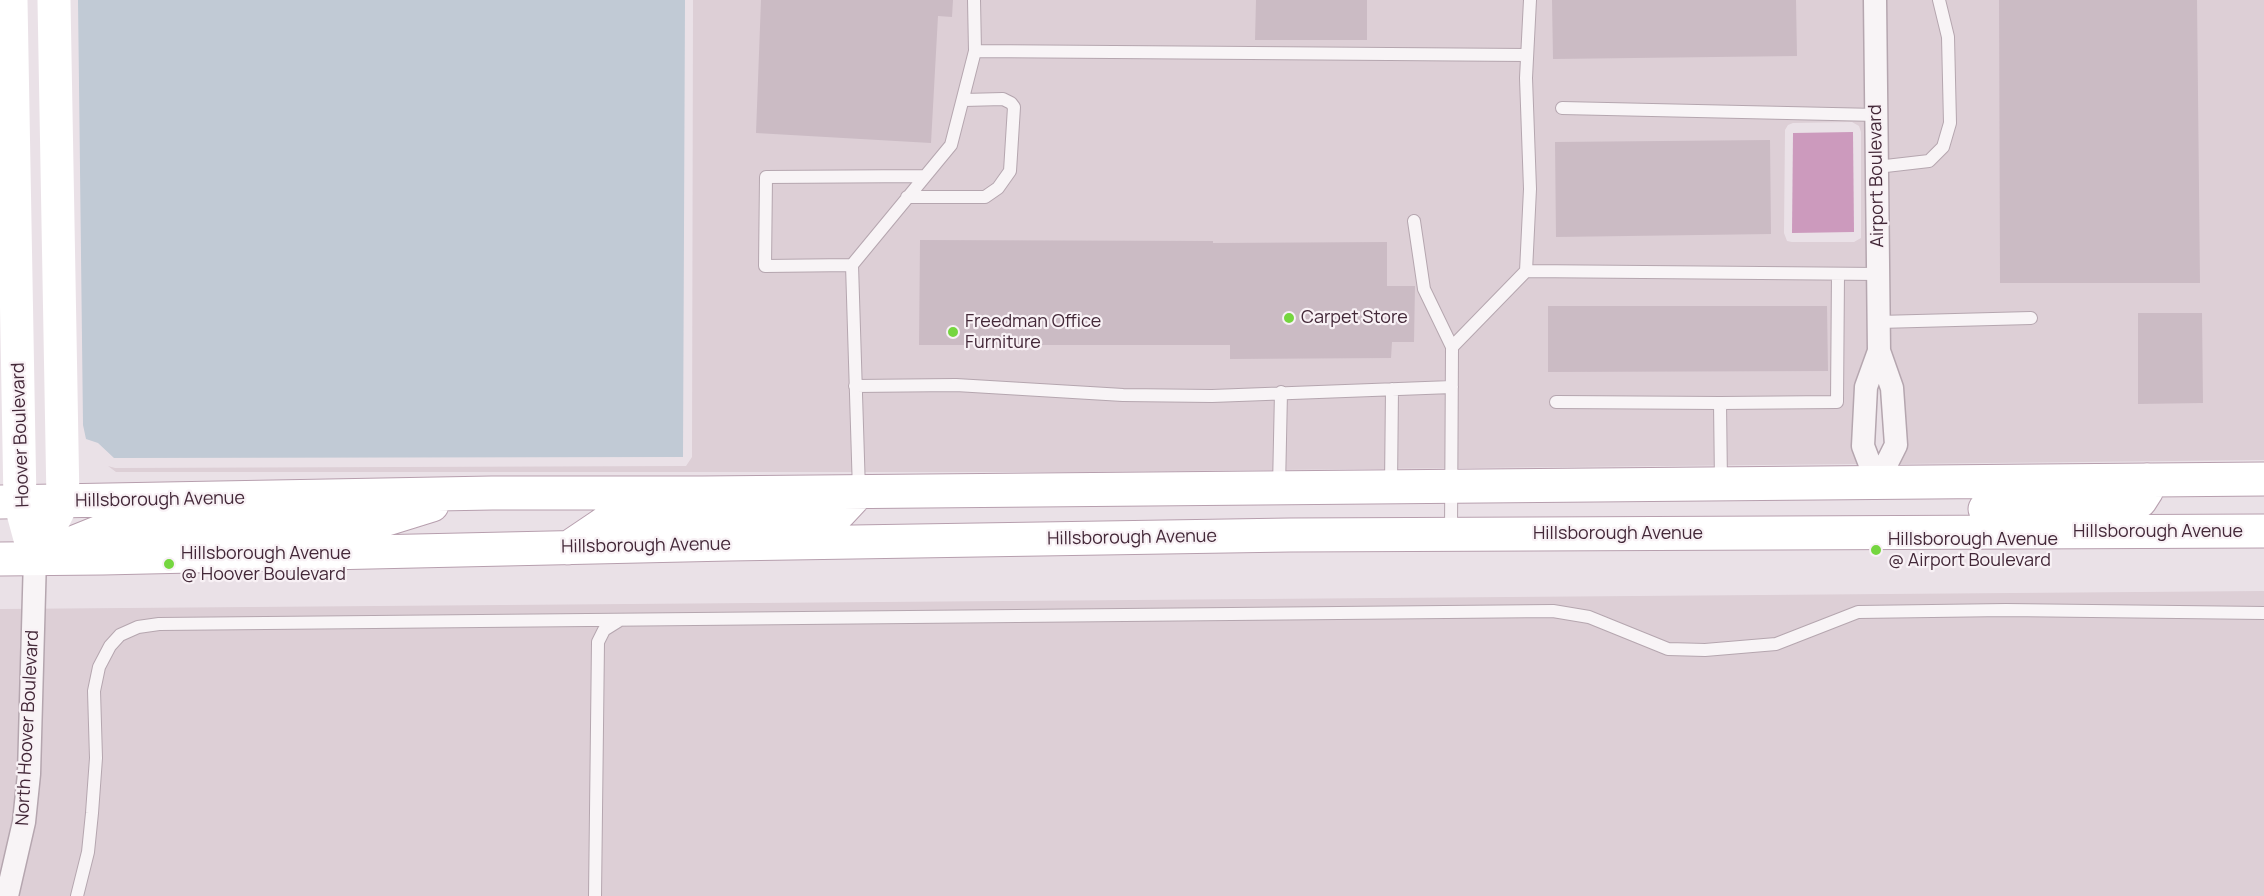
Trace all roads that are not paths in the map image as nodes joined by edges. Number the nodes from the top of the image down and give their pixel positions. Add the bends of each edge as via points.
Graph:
1 (11, 0) edge
2 (54, 0) edge
3 (974, 0) edge
4 (1530, 0) edge
5 (1875, 0) edge
6 (1939, 0) edge
7 (975, 51) junction
8 (1527, 55) junction
9 (964, 99) junction
10 (1562, 108) dead end
11 (1876, 115) junction
12 (6, 125) edge
13 (1878, 166) junction
14 (924, 176) junction
15 (907, 197) junction
16 (1414, 221) dead end
17 (852, 265) junction
18 (1526, 271) junction
19 (1838, 274) junction
20 (1879, 274) junction
21 (2031, 318) dead end
22 (1879, 322) junction
23 (1452, 347) junction
24 (1879, 351) junction
25 (855, 386) junction
26 (1452, 387) junction
27 (1392, 388) junction
28 (1281, 392) junction
29 (1556, 402) dead end
30 (1720, 403) junction
31 (2264, 479) edge
32 (2147, 480) junction
33 (1877, 483) junction
34 (1721, 484) junction
35 (1391, 487) junction
36 (1451, 487) junction
37 (1279, 488) junction
38 (859, 492) junction
39 (468, 494) junction
40 (63, 501) junction
41 (10, 502) edge
42 (2264, 531) edge
43 (1845, 533) junction
44 (1451, 534) junction
45 (568, 548) junction
46 (35, 558) junction
47 (0, 559) edge
48 (2264, 613) edge
49 (621, 619) junction
50 (7, 896) edge
51 (77, 896) edge
52 (595, 896) edge

1 - 12 main road, Hoover Boulevard
2 - 40 main road, Hoover Boulevard
3 - 7 lane
4 - 8 lane
5 - 11 street, Airport Boulevard
6 - 13 lane via 1948,37 1950,123 1943,147 1929,160
7 - 8 lane
7 - 9 lane
8 - 18 lane via 1530,189
9 - 14 lane via 951,145
9 - 15 lane via 1011,102 1014,117 1010,171 998,188 985,196
10 - 11 lane
11 - 13 street, Airport Boulevard
12 - 41 main road, Hoover Boulevard
13 - 20 street, Airport Boulevard
14 - 15 lane
14 - 17 lane via 766,177 765,266
15 - 17 lane
16 - 23 lane via 1424,289
17 - 25 lane
18 - 19 lane
18 - 23 lane
19 - 20 lane
19 - 30 lane via 1837,402
20 - 22 street, Airport Boulevard
21 - 22 lane
22 - 24 street, Airport Boulevard
23 - 26 lane
24 - 33 street, Airport Boulevard via 1866,387 1863,446
24 - 33 street, Airport Boulevard via 1892,388 1896,445
25 - 28 lane via 956,385 1123,396
25 - 38 lane
26 - 27 lane
26 - 36 lane
27 - 28 lane
27 - 35 lane
28 - 37 lane
29 - 30 lane
30 - 34 lane
31 - 32 main road, Hillsborough Avenue
32 - 33 main road, Hillsborough Avenue
32 - 43 main road via 2147,490 2140,501 2128,507 1887,510
33 - 34 main road, Hillsborough Avenue
34 - 36 main road, Hillsborough Avenue
35 - 36 main road, Hillsborough Avenue
35 - 37 main road, Hillsborough Avenue
36 - 44 lane
37 - 38 main road, Hillsborough Avenue
38 - 39 main road, Hillsborough Avenue
38 - 45 main road via 840,512 791,518 611,519
39 - 40 main road, Hillsborough Avenue
39 - 46 main road via 374,524 112,527
40 - 41 main road, Hillsborough Avenue
40 - 46 main road, Hoover Boulevard
41 - 46 main road, Hoover Boulevard
42 - 43 main road, Hillsborough Avenue
43 - 44 main road, Hillsborough Avenue
44 - 45 main road, Hillsborough Avenue
45 - 46 main road, Hillsborough Avenue
46 - 47 main road, Hillsborough Avenue
46 - 50 street, North Hoover Boulevard via 29,774 24,822
48 - 49 lane via 1858,612 1776,644 1705,650 1668,649 1589,616 1553,611
49 - 51 lane via 159,624 120,635 99,668 94,692 96,758 92,813
49 - 52 lane via 604,630 598,642

